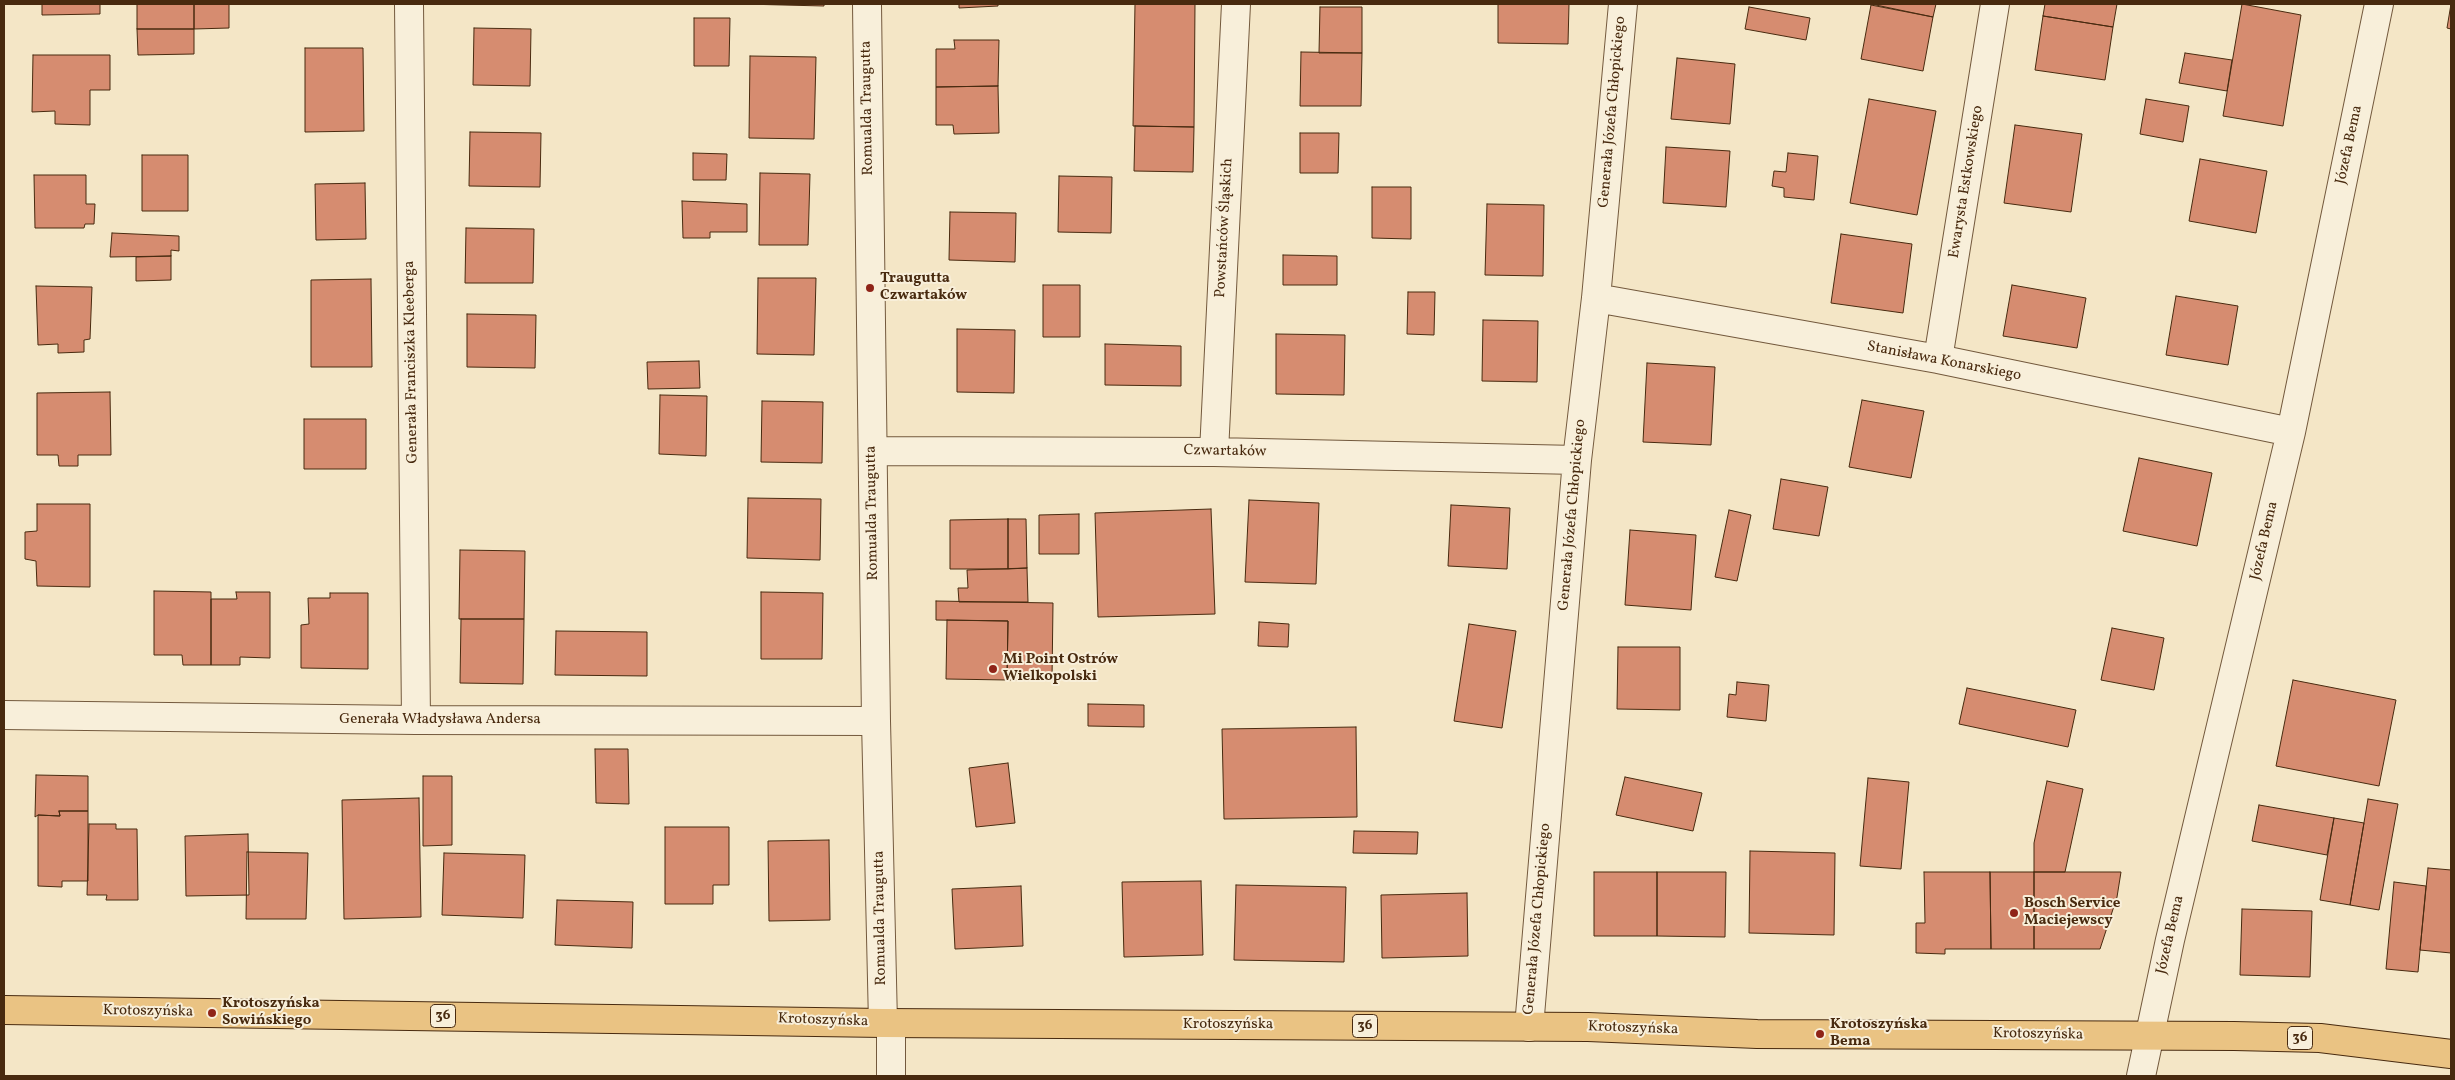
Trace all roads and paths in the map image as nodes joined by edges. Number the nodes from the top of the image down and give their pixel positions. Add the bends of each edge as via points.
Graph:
1 (409, 4) edge
2 (867, 4) edge
3 (1236, 4) edge
4 (1623, 4) edge
5 (1995, 4) edge
6 (2378, 4) edge
7 (1596, 298) junction
8 (1938, 359) junction
9 (2291, 432) junction
10 (872, 451) junction
11 (1214, 452) junction
12 (1577, 460) junction
13 (4, 715) edge
14 (416, 720) junction
15 (876, 720) junction
16 (4, 1010) edge
17 (887, 1023) junction
18 (1529, 1027) junction
19 (2148, 1036) junction
20 (2451, 1054) edge
21 (891, 1076) edge
22 (2142, 1076) edge

1 - 14 street, Generała Franciszka Kleeberga
2 - 10 street, Romualda Traugutta
3 - 11 street, Powstańców Śląskich
4 - 7 street, Generała Józefa Chłopickiego
5 - 8 street, Ewarysta Estkowskiego
6 - 9 street, Józefa Bema
7 - 8 street, Stanisława Konarskiego
7 - 12 street, Generała Józefa Chłopickiego
8 - 9 street, Stanisława Konarskiego
9 - 19 street, Józefa Bema
10 - 11 street, Czwartaków
10 - 15 street, Romualda Traugutta
11 - 12 street, Czwartaków
12 - 18 street, Generała Józefa Chłopickiego
13 - 14 street, Generała Władysława Andersa
14 - 15 street, Generała Władysława Andersa
15 - 17 street, Romualda Traugutta
16 - 17 main road, Krotoszyńska / 36
17 - 18 main road, Krotoszyńska / 36
17 - 21 street, Romualda Traugutta
18 - 19 main road, Krotoszyńska / 36 via 1757,1034
19 - 20 main road, Krotoszyńska / 36 via 2320,1038
19 - 22 street, Józefa Bema

